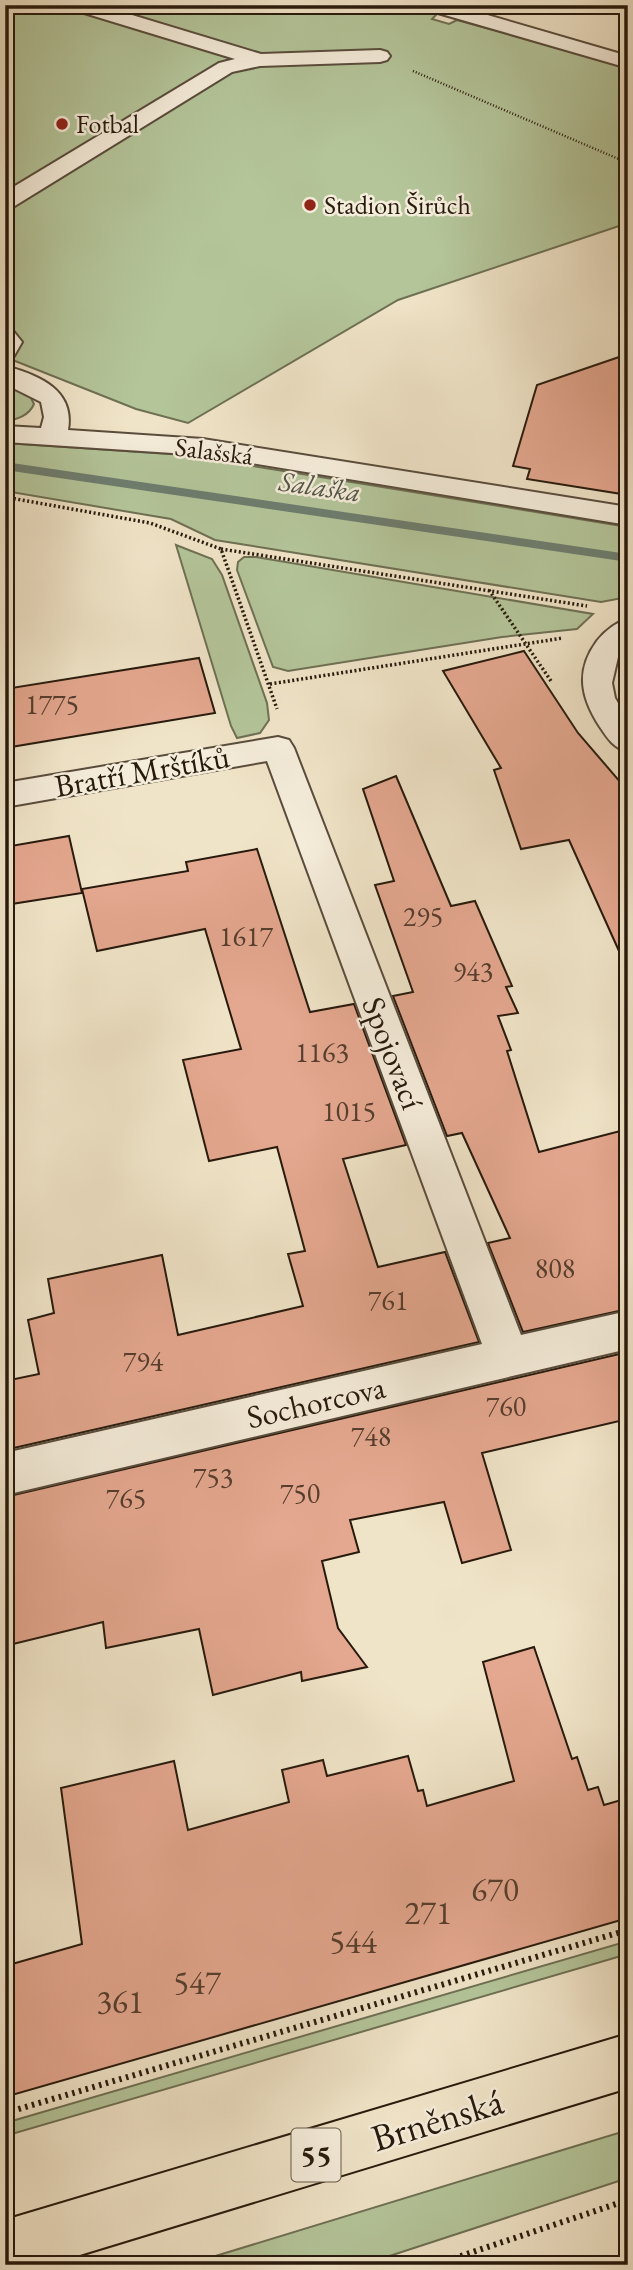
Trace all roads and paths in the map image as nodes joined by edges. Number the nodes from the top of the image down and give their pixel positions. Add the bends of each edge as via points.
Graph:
1 (78, 5) edge
2 (431, 5) edge
3 (460, 9) edge
4 (380, 56) joint
5 (260, 60) junction
6 (628, 62) edge
7 (628, 163) edge
8 (5, 202) edge
9 (5, 337) edge
10 (5, 351) edge
11 (5, 374) edge
12 (5, 434) edge
13 (53, 437) junction
14 (5, 497) edge
15 (628, 516) edge
16 (221, 549) junction
17 (489, 589) junction
18 (593, 607) dead end
19 (624, 631) edge
20 (523, 643) junction
21 (270, 684) junction
22 (628, 741) edge
23 (278, 748) junction
24 (5, 794) edge
25 (628, 1330) edge
26 (508, 1357) junction
27 (5, 1474) edge
28 (628, 1930) edge
29 (628, 2061) edge
30 (5, 2113) edge
31 (628, 2200) edge
32 (5, 2249) edge
33 (434, 2265) edge

1 - 5 street
2 - 3 street
3 - 6 street
4 - 5 street
4 - 7 path
5 - 8 street via 214,72
9 - 10 street via 9,342
11 - 13 street via 53,399 57,416
12 - 13 street, Salašská
13 - 15 street, Salašská via 203,447
14 - 16 path via 150,523
16 - 17 path
16 - 21 path
17 - 18 path
17 - 20 path
19 - 20 path
19 - 22 street via 598,660 595,680 609,717
20 - 21 path
21 - 23 path via 279,717
23 - 24 street, Bratří Mrštíků
23 - 26 street, Spojovací
25 - 26 street, Sochorcova
26 - 27 street, Sochorcova
28 - 30 path
29 - 32 main road, Brněnská / 55
31 - 33 path

